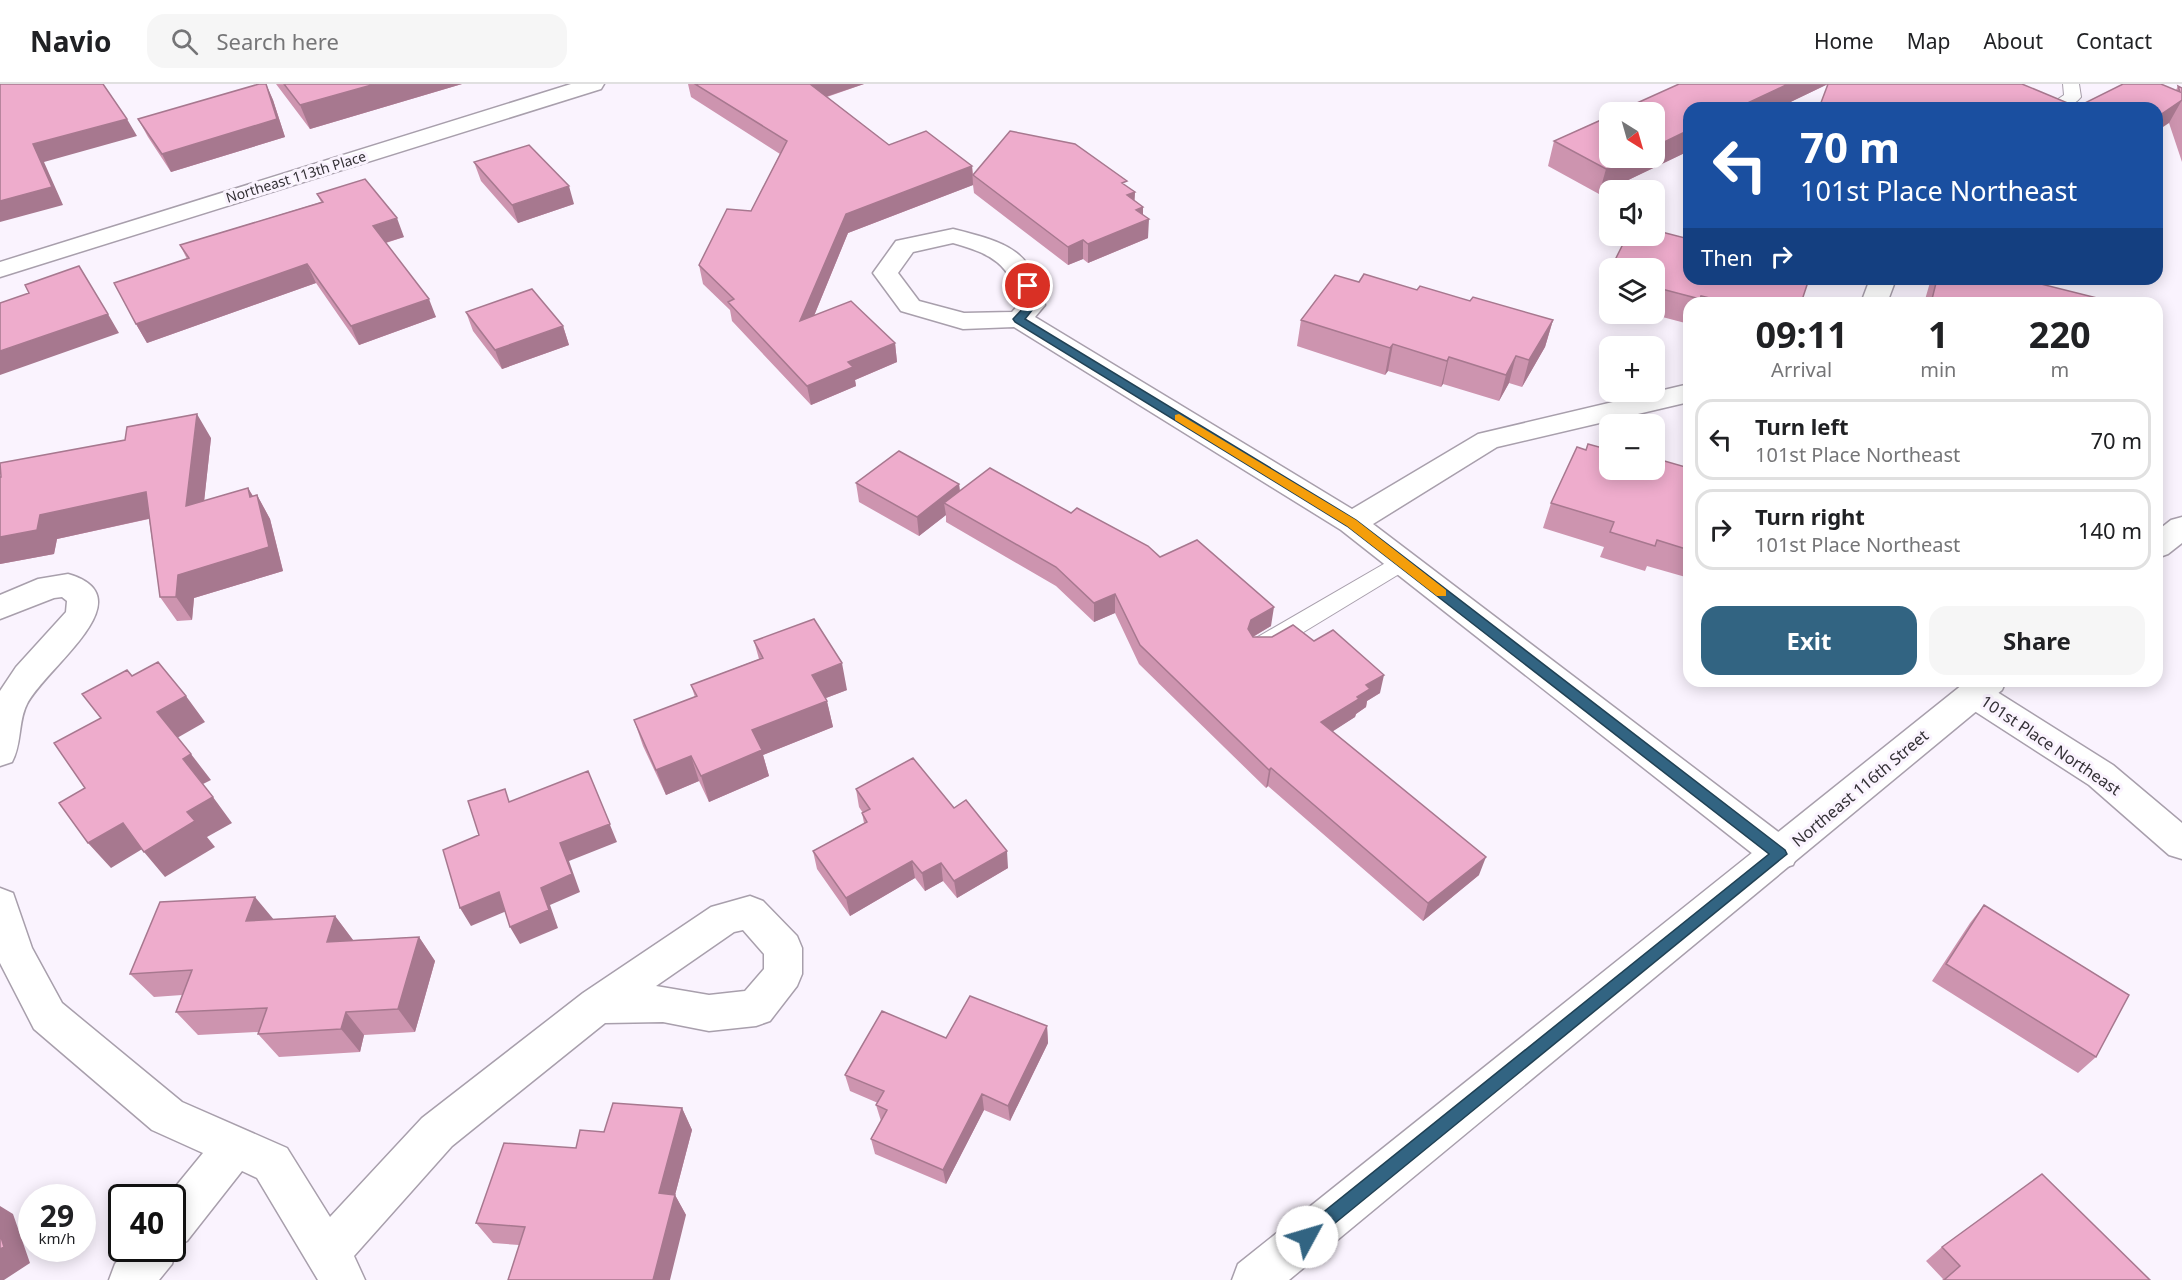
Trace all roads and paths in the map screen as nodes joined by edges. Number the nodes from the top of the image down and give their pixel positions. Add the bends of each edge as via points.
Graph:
1 (592, 84) edge
2 (2071, 84) edge
3 (2063, 102) edge
4 (0, 270) edge
5 (1019, 319) junction
6 (1683, 394) edge
7 (1352, 523) junction
8 (2182, 527) edge
9 (2163, 542) edge
10 (1401, 562) junction
11 (0, 608) edge
12 (1260, 647) edge
13 (1982, 688) edge
14 (5, 691) edge
15 (0, 752) edge
16 (2182, 844) edge
17 (1780, 854) junction
18 (0, 904) edge
19 (597, 1006) dead end
20 (235, 1146) junction
21 (186, 1208) edge
22 (145, 1262) edge
23 (336, 1266) edge
24 (131, 1280) edge
25 (1254, 1280) edge

1 - 4 street, Northeast 113th Place
2 - 3 lane via 2073,97
5 - 5 street via 1032,304 1028,286 1017,264 987,245 953,236 905,246 885,273 910,306 963,321
5 - 7 street
6 - 7 street via 1488,440
7 - 10 street
8 - 9 street
10 - 12 lane
10 - 17 street
11 - 14 street via 49,587 68,585 83,597 82,615 28,676
13 - 16 street, 101st Place Northeast via 2101,775
13 - 17 street, Northeast 116th Street
14 - 15 street
17 - 25 street, Northeast 116th Street
18 - 20 street via 14,952 48,1017 167,1116
19 - 23 street via 438,1132
20 - 21 street
20 - 23 street via 272,1163
22 - 24 street

